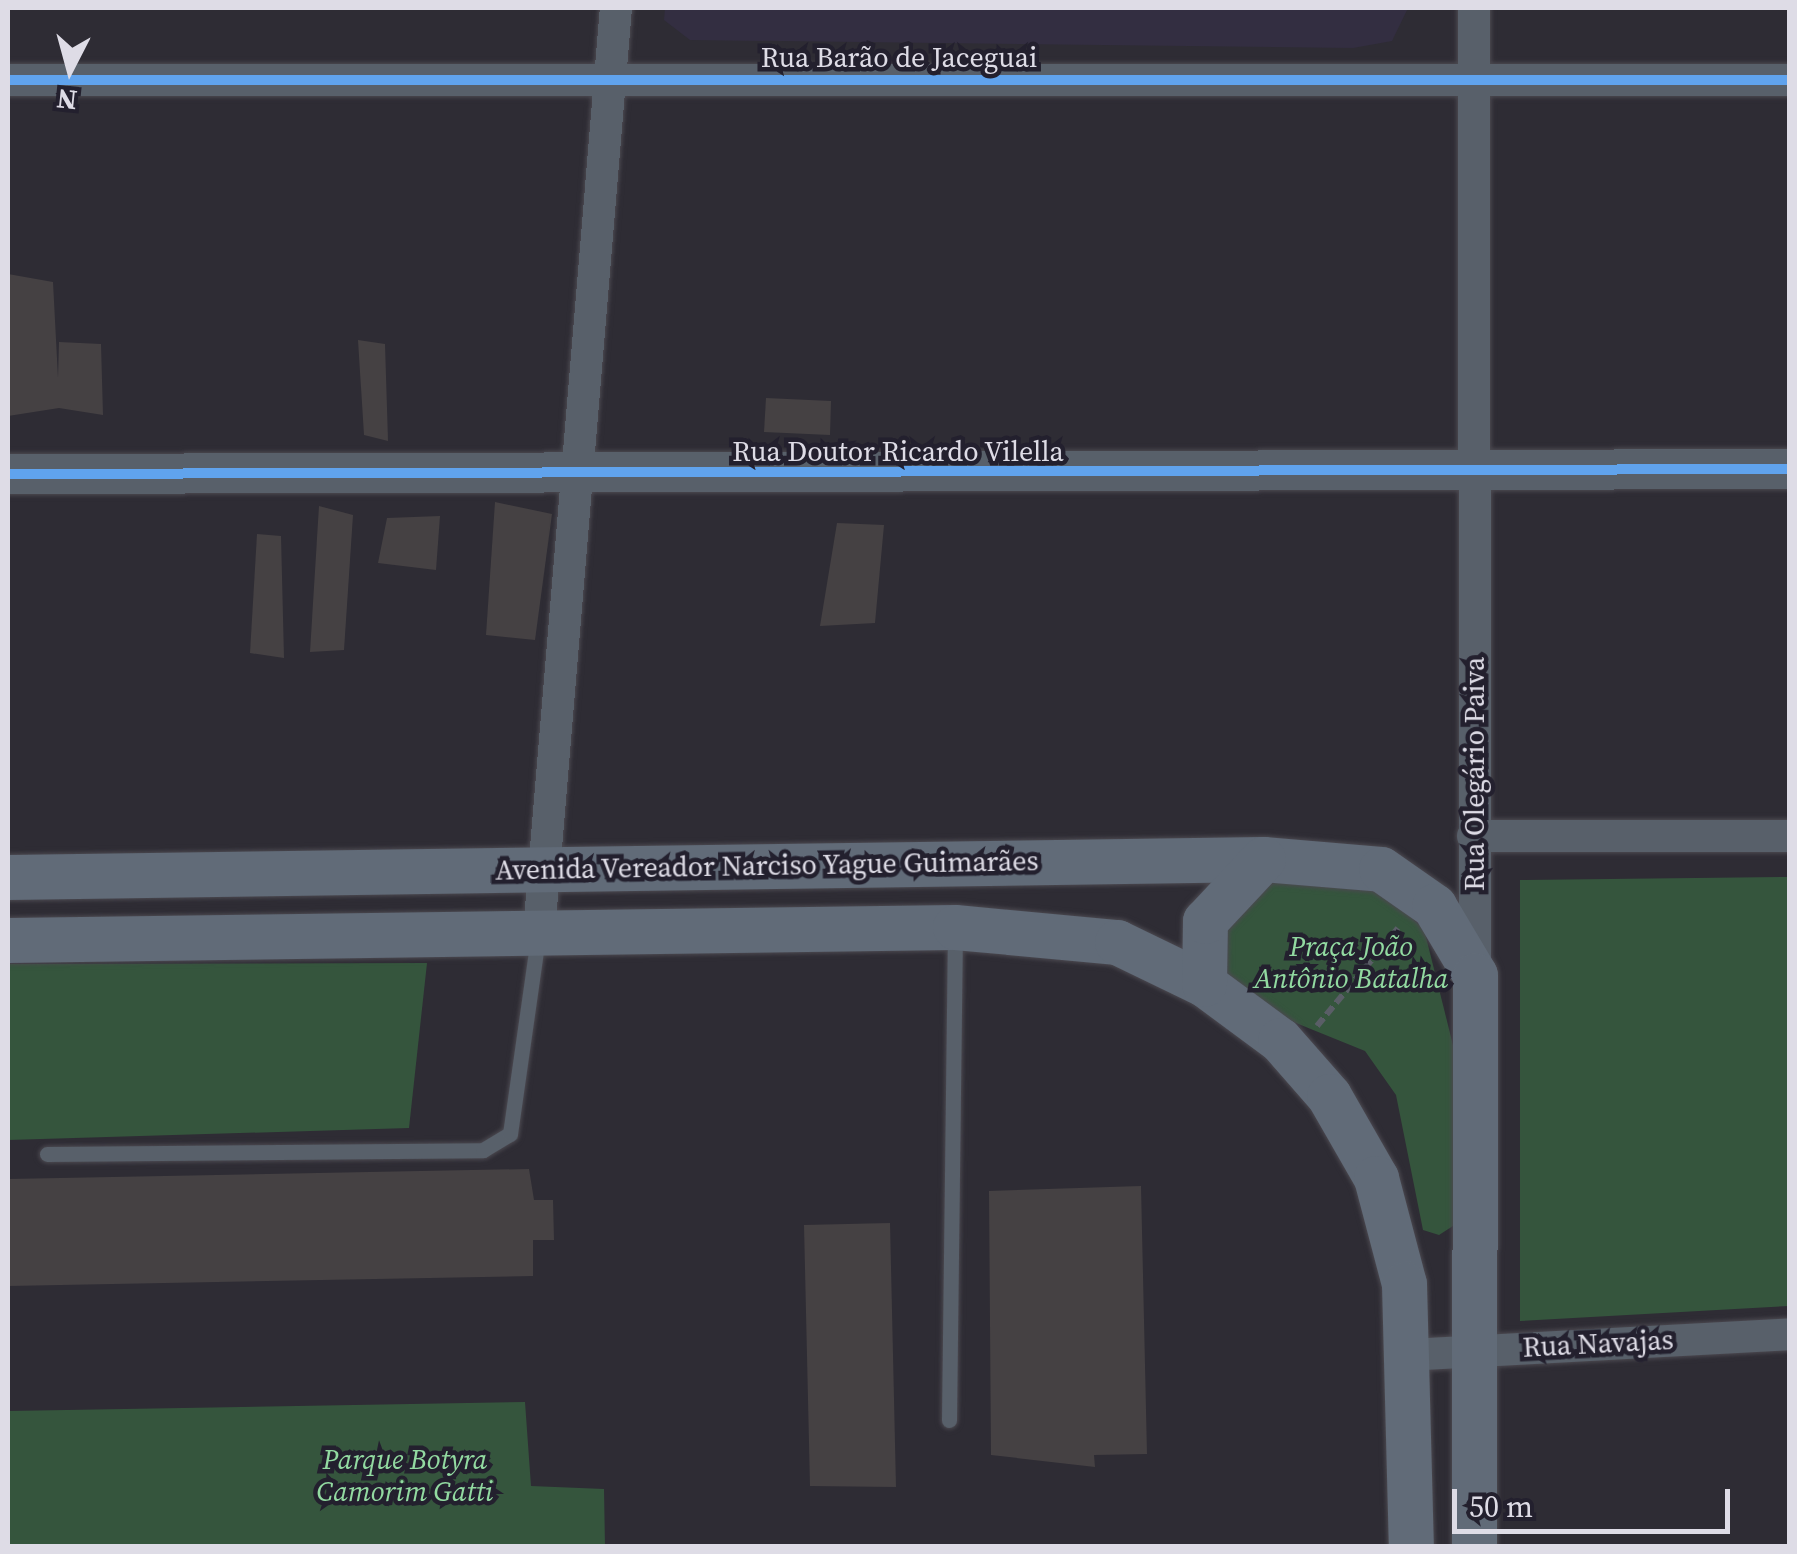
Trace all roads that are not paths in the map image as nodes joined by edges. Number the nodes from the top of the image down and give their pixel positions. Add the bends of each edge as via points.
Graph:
1 (616, 8) edge
2 (1474, 8) edge
3 (609, 78) junction
4 (8, 80) edge
5 (1790, 80) edge
6 (1474, 84) junction
7 (1790, 469) edge
8 (1473, 470) junction
9 (8, 474) edge
10 (581, 475) junction
11 (1473, 836) junction
12 (1790, 836) edge
13 (1262, 859) junction
14 (545, 867) junction
15 (8, 877) edge
16 (955, 926) junction
17 (539, 932) junction
18 (8, 940) edge
19 (1475, 975) junction
20 (1204, 984) junction
21 (47, 1154) dead end
22 (1790, 1334) edge
23 (1480, 1349) junction
24 (1407, 1354) junction
25 (949, 1420) dead end
26 (1474, 1545) edge
27 (1411, 1546) edge

1 - 3 street
2 - 6 street, Rua Olegário Paiva
3 - 4 street, Rua Barão de Jaceguai
3 - 6 street, Rua Barão de Jaceguai
3 - 10 street
5 - 6 street, Rua Barão de Jaceguai
6 - 8 street, Rua Olegário Paiva
7 - 8 street, Rua Doutor Ricardo Vilella
8 - 10 street, Rua Doutor Ricardo Vilella
8 - 11 street, Rua Olegário Paiva
9 - 10 street, Rua Doutor Ricardo Vilella
10 - 14 street
11 - 12 street
11 - 19 street, Rua Olegário Paiva
13 - 14 main road, Avenida Vereador Narciso Yague Guimarães
13 - 19 main road, Avenida Vereador Narciso Yague Guimarães via 1381,869 1425,897
13 - 20 main road via 1205,920
14 - 15 main road, Avenida Vereador Narciso Yague Guimarães
14 - 17 street
16 - 17 main road
16 - 20 main road via 1118,942
16 - 25 lane
17 - 18 main road
17 - 21 lane via 510,1134 483,1150
19 - 23 main road, Rua Olegário Paiva
20 - 24 main road via 1293,1055 1376,1178 1404,1284
22 - 23 street, Rua Navajas
23 - 24 street, Rua Navajas
23 - 26 main road, Rua Olegário Paiva
24 - 27 main road

